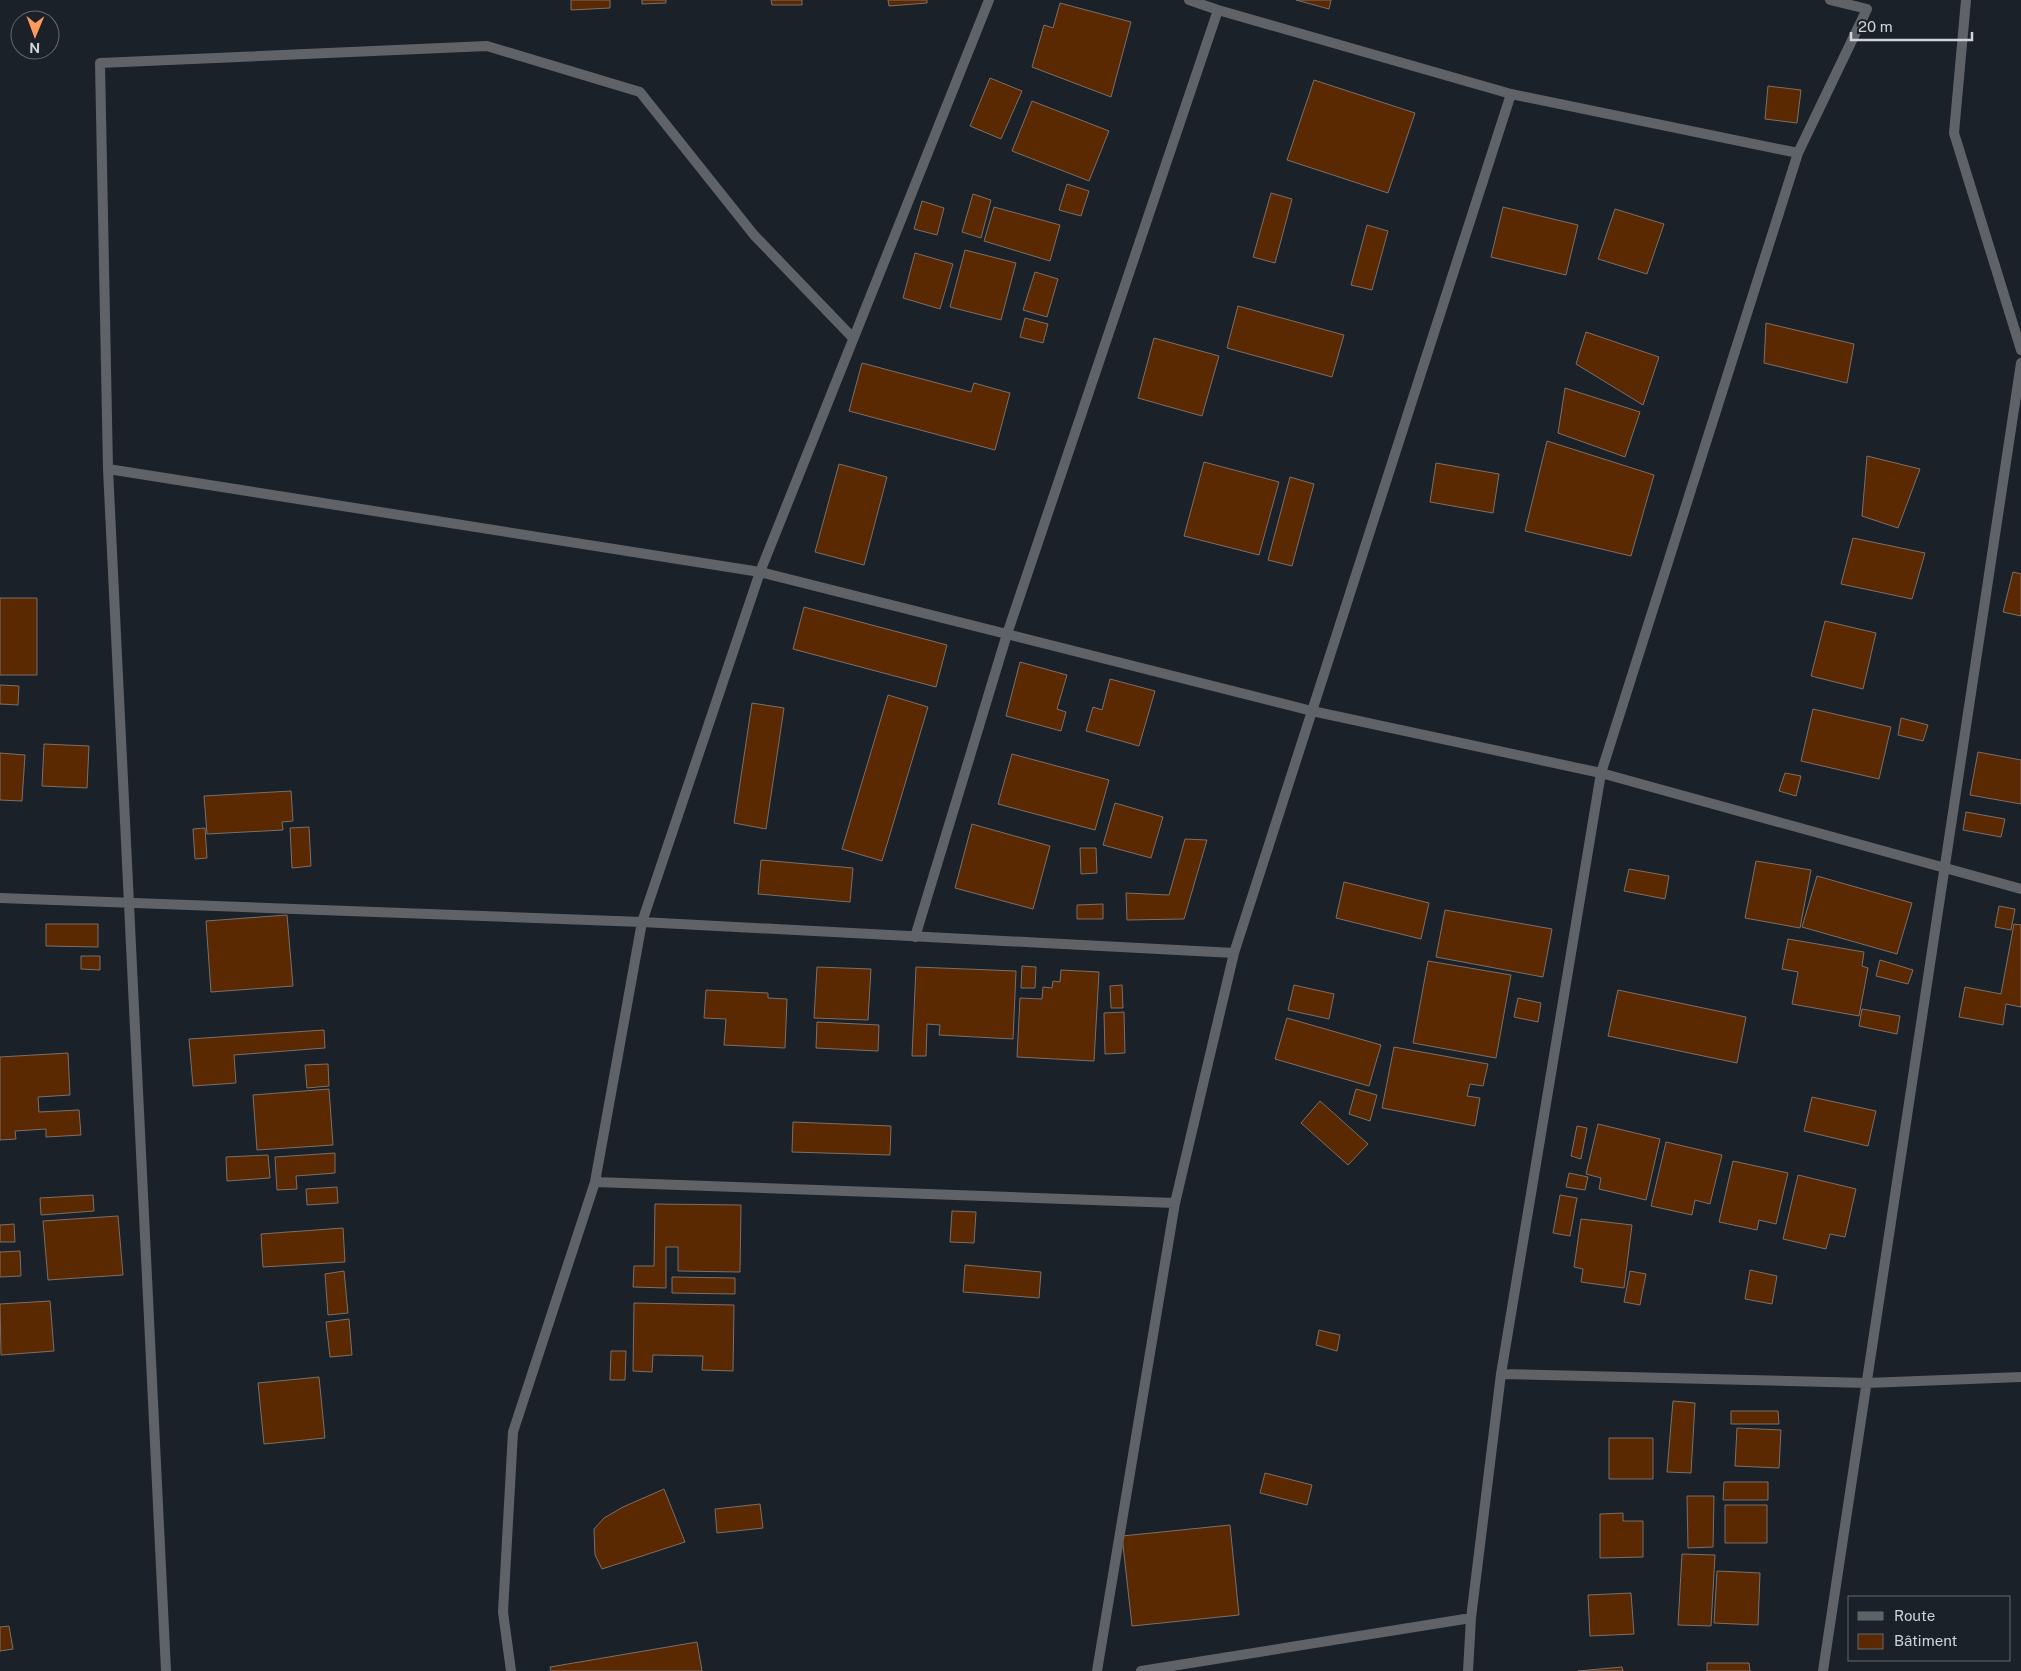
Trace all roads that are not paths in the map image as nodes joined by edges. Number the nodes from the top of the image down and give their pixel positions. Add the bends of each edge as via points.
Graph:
1 (989, 0) edge
2 (1189, 0) edge
3 (1830, 0) edge
4 (1966, 0) edge
5 (1218, 10) junction
6 (1511, 94) junction
7 (1798, 153) junction
8 (853, 338) junction
9 (2021, 350) edge
10 (2021, 362) edge
11 (108, 468) junction
12 (760, 572) junction
13 (1006, 634) junction
14 (1312, 710) junction
15 (1601, 773) junction
16 (1944, 869) junction
17 (2021, 889) edge
18 (0, 898) edge
19 (127, 904) junction
20 (642, 922) junction
21 (915, 937) junction
22 (1234, 953) junction
23 (595, 1182) junction
24 (1176, 1203) junction
25 (1501, 1374) junction
26 (2021, 1377) edge
27 (1867, 1383) junction
28 (1471, 1618) junction
29 (166, 1671) edge
30 (511, 1671) edge
31 (1097, 1671) edge
32 (1140, 1671) edge
33 (1468, 1671) edge
34 (1823, 1671) edge

1 - 8 street
2 - 5 street
3 - 7 street via 1867,9
4 - 9 street via 1954,132
5 - 6 street
5 - 13 street
6 - 7 street
6 - 14 street
7 - 15 street
8 - 11 street via 754,234 640,92 487,46 100,63
8 - 12 street
10 - 16 street
11 - 12 street
11 - 19 street
12 - 13 street
12 - 20 street
13 - 14 street
13 - 21 street
14 - 15 street
14 - 22 street
15 - 16 street
15 - 25 street
16 - 17 street
16 - 27 street
18 - 19 street
19 - 20 street
19 - 29 street
20 - 21 street
20 - 23 street
21 - 22 street
22 - 24 street
23 - 24 street
23 - 30 street via 513,1432 503,1612
24 - 31 street
25 - 27 street
25 - 28 street
26 - 27 street
27 - 34 street
28 - 32 street
28 - 33 street

